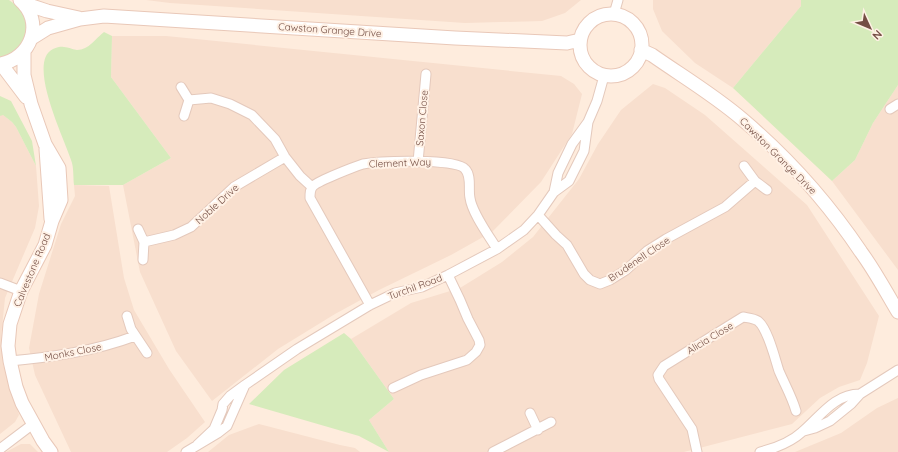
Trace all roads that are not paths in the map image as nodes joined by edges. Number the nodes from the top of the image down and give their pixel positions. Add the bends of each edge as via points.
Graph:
1 (618, 0) edge
2 (22, 1) edge
3 (614, 14) junction
4 (80, 18) junction
5 (32, 38) junction
6 (580, 40) junction
7 (642, 50) junction
8 (24, 52) junction
9 (1, 64) edge
10 (426, 74) dead end
11 (604, 76) junction
12 (181, 87) dead end
13 (189, 100) junction
14 (31, 104) junction
15 (184, 116) dead end
16 (588, 122) junction
17 (286, 157) junction
18 (418, 162) junction
19 (744, 166) dead end
20 (755, 181) junction
21 (312, 187) junction
22 (767, 190) dead end
23 (554, 192) junction
24 (538, 215) junction
25 (138, 229) dead end
26 (144, 242) junction
27 (497, 249) junction
28 (143, 260) dead end
29 (448, 275) junction
30 (0, 283) edge
31 (21, 291) junction
32 (370, 305) junction
33 (898, 312) edge
34 (127, 316) dead end
35 (135, 336) junction
36 (147, 353) dead end
37 (10, 361) junction
38 (898, 370) edge
39 (393, 388) dead end
40 (796, 411) dead end
41 (530, 413) dead end
42 (551, 422) dead end
43 (33, 424) junction
44 (538, 430) junction
45 (0, 449) edge
46 (774, 450) edge
47 (51, 452) edge
48 (186, 452) edge
49 (493, 452) edge
50 (697, 452) edge
51 (760, 452) edge

1 - 3 street
2 - 4 street, Cawston Grange Drive via 47,11
2 - 5 street via 30,13 33,25
3 - 6 street via 605,14 588,23
3 - 7 street via 623,16 636,26
4 - 5 street, Cawston Grange Drive via 48,28
4 - 6 street, Cawston Grange Drive via 104,16 567,43
5 - 8 street
6 - 11 street via 580,50 585,63
7 - 11 street via 631,69 618,75
7 - 33 street, Cawston Grange Drive via 741,118 776,150 814,190 862,252
8 - 9 street via 18,58
8 - 14 street, Calvestone Road via 24,75
9 - 14 street, Calvestone Road
10 - 18 street, Saxon Close
11 - 16 street, Turchil Road
12 - 13 street
13 - 15 street
13 - 17 street via 211,98 252,115 275,139
14 - 31 street, Calvestone Road via 45,144 52,221 45,245
16 - 23 street, Turchil Road via 572,144 558,173
16 - 23 street, Turchil Road via 584,151 569,181
17 - 21 street
17 - 26 street, Noble Drive via 234,187 190,227 174,236
18 - 21 street, Clement Way via 363,164
18 - 27 street, Clement Way via 446,162 465,168 469,177 470,200
19 - 20 street
20 - 22 street
20 - 24 street, Brudenell Close via 725,207 666,239 647,251 626,270 600,284 584,274 567,245
21 - 32 street via 310,198
23 - 24 street, Turchil Road
24 - 27 street, Turchil Road via 524,230
25 - 26 street
26 - 28 street
27 - 29 street, Turchil Road
29 - 32 street, Turchil Road via 422,287 395,293
29 - 39 street via 480,345 467,360 420,375
30 - 31 street
31 - 37 street, Calvestone Road via 10,324
32 - 48 street, Turchil Road via 297,349 230,396 223,404 214,429
34 - 35 street
35 - 36 street
35 - 37 street, Monks Close via 100,348 47,358
37 - 43 street, Calvestone Road via 22,404
38 - 46 street via 860,394 852,404 830,420 803,432
40 - 50 street, Alicia Close via 768,336 759,322 753,318 743,318 664,366 658,374 692,429
41 - 44 street
42 - 44 street
43 - 45 street
43 - 47 street, Calvestone Road
44 - 49 street
46 - 51 street

